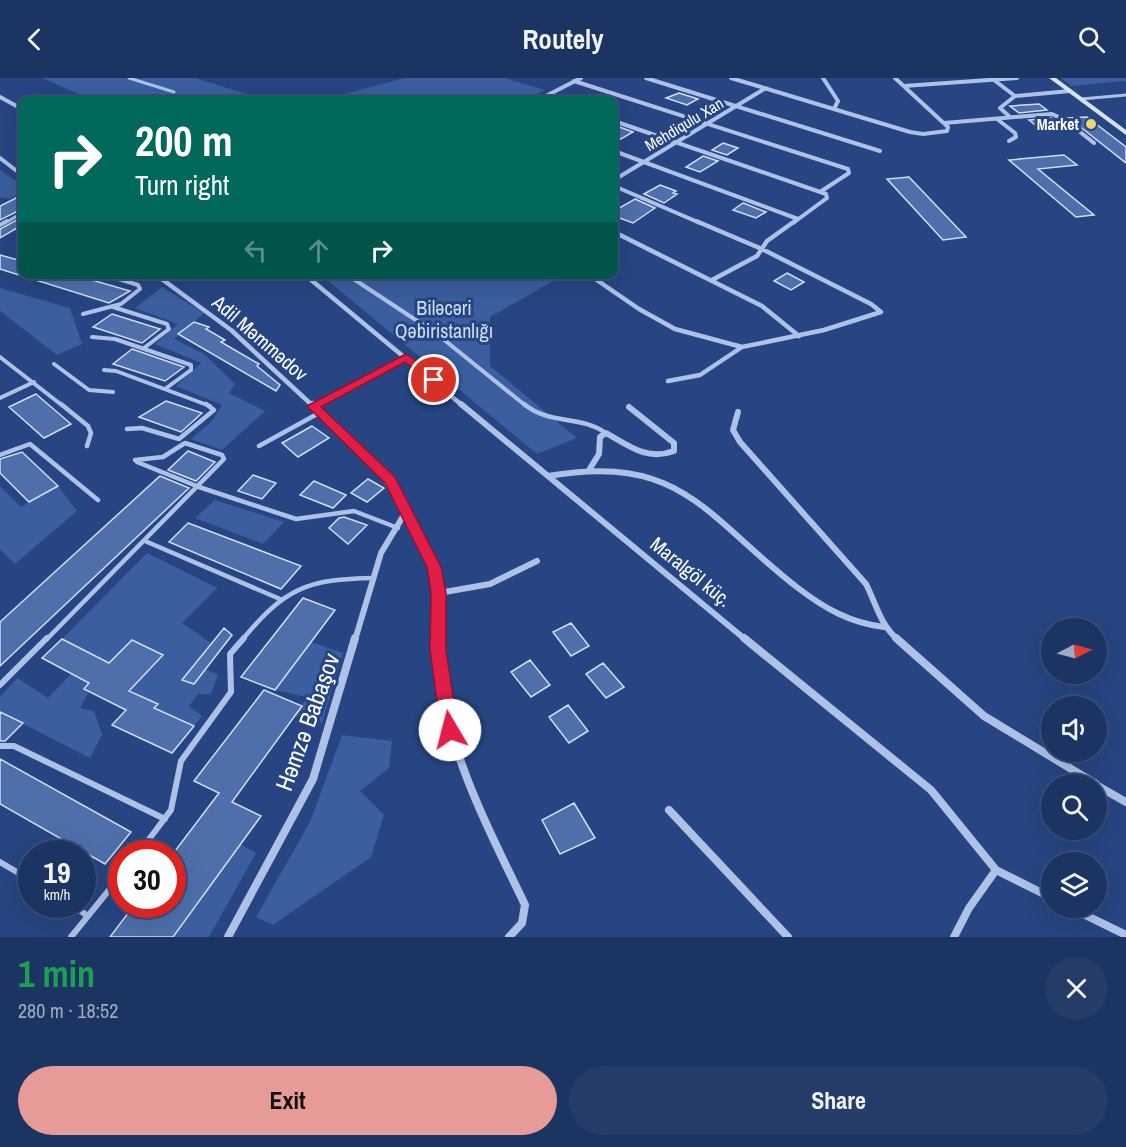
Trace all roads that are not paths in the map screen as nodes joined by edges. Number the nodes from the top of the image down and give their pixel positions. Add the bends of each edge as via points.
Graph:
1 (129, 78) edge
2 (580, 78) edge
3 (645, 78) edge
4 (731, 78) edge
5 (823, 78) edge
6 (895, 78) edge
7 (1017, 78) edge
8 (1052, 78) edge
9 (993, 80) junction
10 (574, 81) junction
11 (904, 86) junction
12 (766, 88) junction
13 (1070, 91) junction
14 (174, 92) dead end
15 (1126, 95) edge
16 (546, 96) edge
17 (1015, 96) junction
18 (0, 97) edge
19 (1081, 99) junction
20 (736, 106) junction
21 (18, 107) edge
22 (834, 109) junction
23 (1010, 117) junction
24 (997, 118) junction
25 (618, 122) edge
26 (944, 123) junction
27 (706, 124) junction
28 (1125, 132) edge
29 (1009, 141) dead end
30 (676, 142) junction
31 (1094, 143) dead end
32 (880, 151) dead end
33 (618, 153) edge
34 (0, 158) edge
35 (643, 162) junction
36 (18, 172) edge
37 (618, 178) edge
38 (618, 188) edge
39 (820, 192) junction
40 (18, 215) edge
41 (798, 219) junction
42 (0, 225) edge
43 (618, 233) edge
44 (762, 249) junction
45 (117, 279) edge
46 (163, 279) edge
47 (310, 279) edge
48 (354, 279) edge
49 (595, 279) edge
50 (712, 280) junction
51 (113, 307) junction
52 (83, 314) dead end
53 (799, 336) junction
54 (92, 337) dead end
55 (742, 346) junction
56 (144, 348) junction
57 (0, 357) edge
58 (406, 357) junction
59 (54, 364) dead end
60 (104, 370) dead end
61 (668, 381) dead end
62 (34, 382) junction
63 (165, 389) junction
64 (113, 392) dead end
65 (0, 398) edge
66 (313, 406) junction
67 (629, 406) dead end
68 (738, 412) dead end
69 (319, 413) junction
70 (127, 429) dead end
71 (606, 433) junction
72 (87, 446) dead end
73 (259, 446) dead end
74 (0, 455) edge
75 (589, 470) junction
76 (548, 476) junction
77 (199, 488) junction
78 (98, 500) dead end
79 (405, 513) junction
80 (398, 528) junction
81 (146, 541) junction
82 (537, 561) dead end
83 (374, 578) junction
84 (439, 593) junction
85 (280, 599) junction
86 (884, 627) junction
87 (0, 685) edge
88 (0, 746) edge
89 (1078, 774) edge
90 (1107, 791) edge
91 (1126, 802) edge
92 (669, 810) dead end
93 (165, 819) junction
94 (149, 840) edge
95 (0, 862) edge
96 (996, 870) junction
97 (18, 873) edge
98 (108, 891) edge
99 (1041, 892) edge
100 (96, 905) edge
101 (86, 918) edge
102 (1091, 918) edge
103 (1126, 935) edge
104 (71, 937) edge
105 (228, 937) edge
106 (509, 937) edge
107 (788, 937) edge
108 (954, 937) edge

1 - 14 lane
2 - 10 street
3 - 20 street
4 - 12 street
5 - 22 street via 838,101
6 - 11 street
7 - 9 street
8 - 13 main road
9 - 11 street
9 - 17 street
10 - 16 street
10 - 27 street
11 - 26 street
12 - 20 street, Mehdiqulu Xan
12 - 22 street
13 - 17 street
13 - 19 main road
15 - 19 lane
17 - 23 street via 1000,108
18 - 21 street
19 - 28 main road
20 - 27 street, Mehdiqulu Xan
20 - 32 street
22 - 26 street via 910,132 947,131
23 - 24 street
23 - 31 street via 1057,115
24 - 26 street
24 - 29 street via 1015,133 1016,137
25 - 30 street
27 - 30 street, Mehdiqulu Xan
27 - 39 street via 848,170
30 - 35 street, Mehdiqulu Xan
30 - 39 street
33 - 35 street
34 - 36 street
35 - 37 street, Mehdiqulu Xan
35 - 41 street
38 - 44 street
39 - 41 street via 827,198
40 - 42 lane
41 - 44 street
43 - 50 street
44 - 50 street via 758,256
44 - 53 street via 881,312
45 - 51 lane via 140,287
46 - 66 street, Adil Məmmədov via 191,297
47 - 58 street, Maralgöl küç.
48 - 71 lane via 437,334 536,414 549,420 580,418
49 - 55 street via 675,329
50 - 53 street via 762,306
51 - 52 lane
51 - 56 lane via 167,324 169,329
53 - 55 street
54 - 56 lane
55 - 61 street via 700,375
56 - 63 lane via 191,365 191,370
57 - 62 lane
58 - 66 street
58 - 76 street, Maralgöl küç.
59 - 64 lane via 92,393 100,396
60 - 63 lane
62 - 65 lane
62 - 72 lane via 88,426 91,433
63 - 70 lane via 214,410 179,439 142,428
66 - 69 street
67 - 71 street via 674,443 674,451 644,455
68 - 86 street via 733,430 740,441 866,584
69 - 73 lane
69 - 79 street via 380,468
71 - 75 street via 600,436 599,454
74 - 78 lane via 30,444
75 - 76 street
75 - 86 street via 634,474 697,501 777,573 829,611 861,626
76 - 96 street, Maralgöl küç. via 931,790
77 - 77 lane via 221,465 222,455 185,443 163,456 135,460
77 - 80 lane via 296,519 312,520 345,511 363,513
77 - 81 lane
79 - 80 street, Həmzə Babaşov
79 - 84 street via 434,567
80 - 83 street, Həmzə Babaşov via 381,553
81 - 85 lane
81 - 87 lane
82 - 84 street via 495,585 470,592
83 - 85 lane via 336,580 297,589
83 - 105 street, Həmzə Babaşov via 313,779
84 - 106 street via 438,650 450,730 475,799 525,905 526,917
85 - 93 lane via 230,654 231,692 182,761 171,810
86 - 89 street via 984,716
88 - 93 lane via 15,746
90 - 91 street
92 - 107 street
93 - 94 lane
95 - 97 lane
96 - 99 street, Maralgöl küç.
96 - 108 street
98 - 100 lane
101 - 104 lane
102 - 103 street

